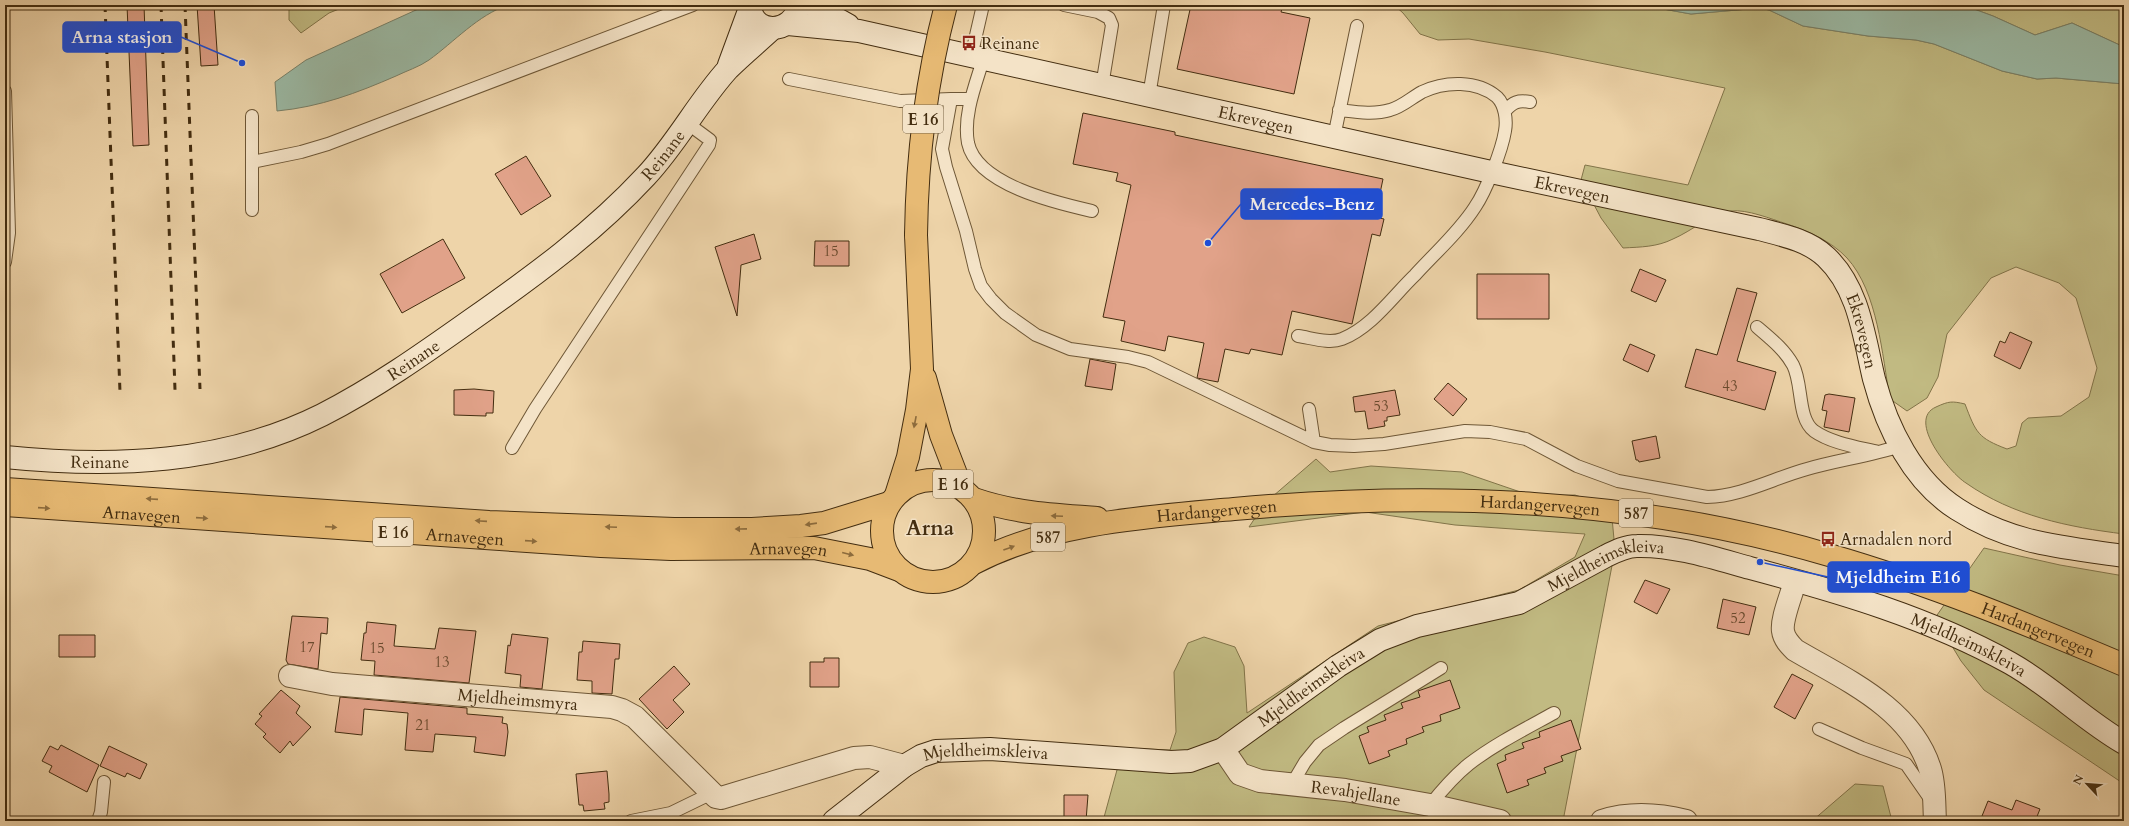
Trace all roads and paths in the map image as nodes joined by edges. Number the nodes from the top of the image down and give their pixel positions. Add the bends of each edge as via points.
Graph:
1 (693, 5) edge
2 (799, 5) edge
3 (812, 5) edge
4 (946, 5) edge
5 (983, 5) edge
6 (1064, 5) edge
7 (1164, 5) edge
8 (750, 7) edge
9 (780, 26) junction
10 (1357, 26) dead end
11 (859, 31) junction
12 (977, 58) junction
13 (728, 70) junction
14 (789, 79) dead end
15 (1102, 86) junction
16 (5, 91) edge
17 (1149, 96) junction
18 (951, 99) junction
19 (971, 99) junction
20 (1530, 102) dead end
21 (1339, 110) junction
22 (1505, 111) junction
23 (252, 116) dead end
24 (687, 123) junction
25 (1334, 137) junction
26 (252, 162) junction
27 (1491, 172) junction
28 (252, 210) dead end
29 (1092, 211) dead end
30 (5, 262) edge
31 (1757, 327) dead end
32 (1298, 336) dead end
33 (922, 369) junction
34 (1309, 409) dead end
35 (1314, 442) junction
36 (1900, 446) junction
37 (512, 448) dead end
38 (1879, 453) junction
39 (5, 457) edge
40 (5, 489) edge
41 (967, 493) junction
42 (893, 499) junction
43 (5, 505) edge
44 (1124, 519) junction
45 (2124, 556) edge
46 (974, 563) junction
47 (899, 570) junction
48 (1795, 581) junction
49 (2124, 665) edge
50 (1441, 668) dead end
51 (290, 676) dead end
52 (1554, 713) dead end
53 (1819, 729) dead end
54 (2124, 743) edge
55 (1223, 749) junction
56 (904, 766) junction
57 (104, 782) dead end
58 (1292, 784) junction
59 (710, 794) junction
60 (1430, 805) junction
61 (1934, 813) edge
62 (98, 821) edge
63 (631, 821) edge
64 (834, 821) edge
65 (1500, 821) edge
66 (1602, 821) edge
67 (1686, 821) edge

1 - 26 lane via 328,144
2 - 9 main road, Reinane via 794,19
3 - 11 main road, Ekrevegen
4 - 33 main road, E 16, bridge via 928,82 917,187 916,235
5 - 12 lane
6 - 15 lane via 1098,12 1109,18 1112,24
7 - 17 lane
8 - 9 main road via 758,22
8 - 13 main road, Reinane
9 - 11 main road, Ekrevegen
9 - 13 main road, Reinane
10 - 21 lane
11 - 12 main road, Ekrevegen
12 - 15 main road, Ekrevegen
12 - 19 lane
13 - 24 main road, Reinane
14 - 18 lane via 900,101
15 - 17 main road, Ekrevegen
16 - 30 lane via 9,233
17 - 25 main road, Ekrevegen
18 - 19 lane
18 - 35 lane via 942,149 946,167 981,286 1005,313 1036,335 1070,349 1128,357 1171,371
19 - 29 lane via 968,144 974,156 986,169 1003,182 1038,198
20 - 22 lane via 1512,103
21 - 22 lane via 1374,113 1391,110 1422,92 1442,85 1470,85 1486,90 1498,98
21 - 25 lane
22 - 27 lane via 1505,131
23 - 26 lane
24 - 37 lane via 710,140 709,145
24 - 39 main road, Reinane via 648,175 574,246 405,366 358,396 320,416 256,441 190,456 149,462 95,463
25 - 27 main road, Ekrevegen
26 - 28 lane
27 - 32 lane via 1484,194 1459,228 1371,320 1353,334 1341,339 1328,341
27 - 36 main road, Ekrevegen via 1759,229 1786,236 1814,248 1844,279 1853,299 1862,324 1882,405
31 - 38 lane via 1783,349 1794,366 1800,385 1804,419 1812,430 1825,437
33 - 41 main road, E 16 via 941,435
33 -> 42 main road, E 16 via 908,457
34 - 35 lane
35 - 38 lane via 1354,446 1384,444 1465,431 1505,434 1526,439 1577,466 1618,481 1707,497 1738,492 1808,468
36 - 38 lane
36 - 45 main road, Ekrevegen via 1922,477 1940,496 1985,525 2015,538 2042,545
42 -> 40 main road, Arnavegen / E 16 via 824,523 746,529 674,529 489,522
41 - 42 main road, E 16 via 945,481 927,480 911,484
44 -> 41 main road, Hardangervegen / 587 via 1036,514 996,506
41 - 46 main road, E 16 via 982,514 985,531 982,549
42 - 47 main road, E 16 via 882,525 882,542 888,557
43 -> 47 main road, Arnavegen / E 16 via 601,546 670,549 814,548 870,559
46 -> 44 main road, Hardangervegen / 587 via 1014,546
44 - 49 main road, Hardangervegen / 587 via 1266,506 1370,500 1505,501 1612,510 1745,534 1827,554 1926,585
46 - 47 main road, E 16 via 961,575 946,582 929,583 913,579
48 - 54 main road, Mjeldheimskleiva via 1877,605 1956,635 2027,673
48 - 55 main road, Mjeldheimskleiva via 1674,550 1635,546 1620,549 1519,603 1417,626 1380,640 1338,666
48 - 61 main road via 1784,622 1783,631 1787,641 1795,650 1872,695 1909,730 1923,750 1931,771
50 - 58 lane via 1319,745
51 - 59 main road, Mjeldheimsmyra via 332,684 612,707 635,717
52 - 60 lane via 1501,742 1468,764
53 - 61 lane via 1906,764
55 - 56 main road, Mjeldheimskleiva via 1190,761 1171,762 990,749 951,749 921,756
55 - 58 main road, Revahjellane via 1240,774 1260,780
56 - 59 main road via 870,757 854,758 721,798
56 - 64 main road, Mjeldheimskleiva
57 - 62 lane
58 - 60 main road, Revahjellane via 1345,790
59 - 63 lane via 671,814
60 - 65 main road, Revahjellane
66 - 67 main road via 1643,814

